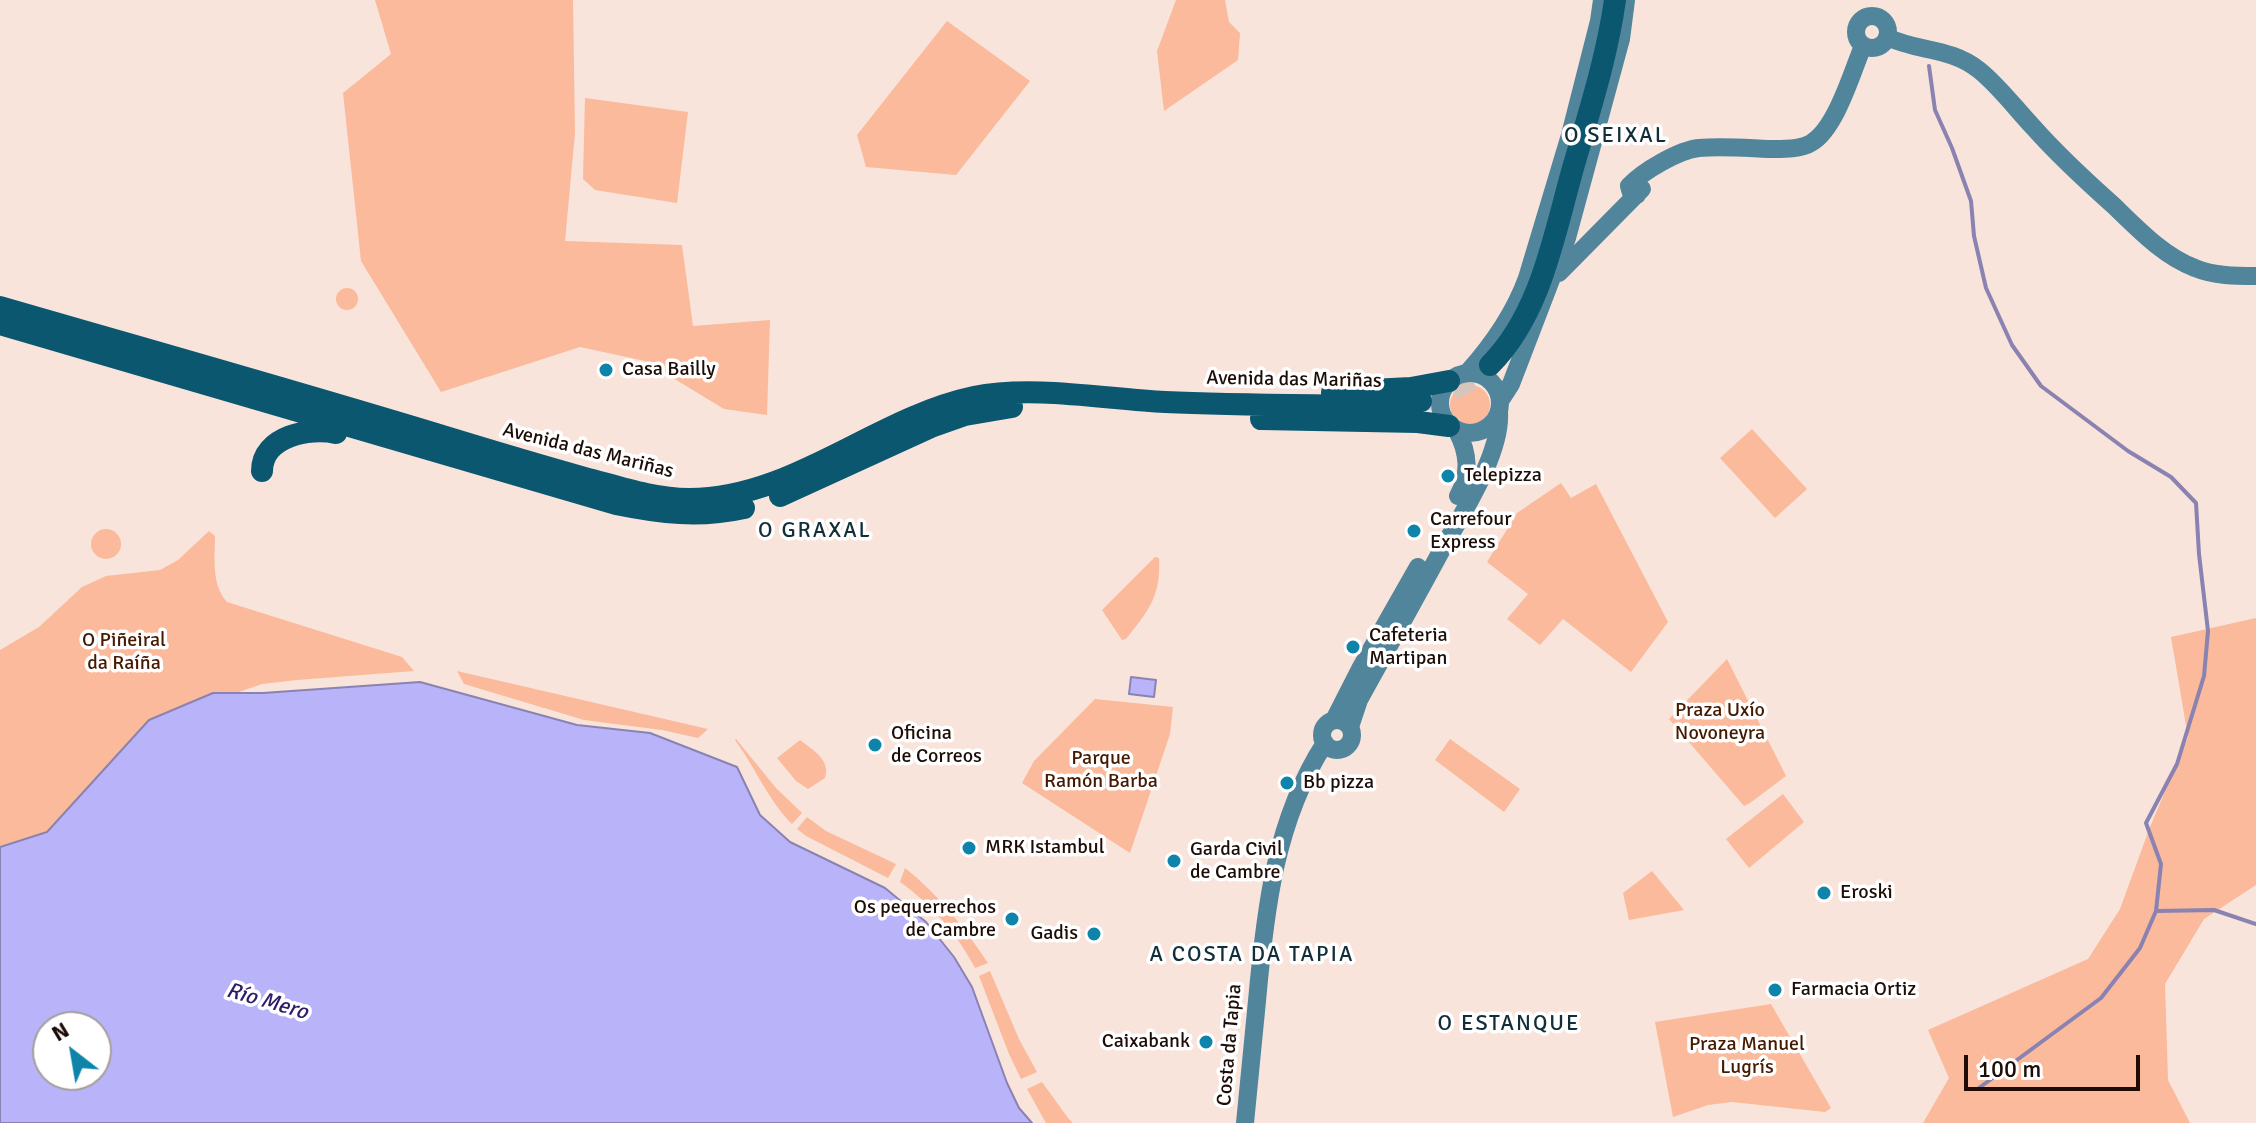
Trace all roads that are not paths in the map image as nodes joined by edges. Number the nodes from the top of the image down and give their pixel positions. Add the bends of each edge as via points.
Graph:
1 (1602, 0) edge
2 (1615, 0) edge
3 (1626, 0) edge
4 (1866, 8) edge
5 (1887, 37) junction
6 (1863, 46) junction
7 (2256, 276) edge
8 (1554, 277) junction
9 (0, 307) edge
10 (0, 324) edge
11 (1490, 365) tunnel mouth
12 (1458, 377) junction
13 (1023, 392) junction
14 (1421, 401) tunnel mouth
15 (1165, 402) junction
16 (1092, 407) junction
17 (1500, 407) junction
18 (1453, 428) junction
19 (493, 469) junction
20 (262, 471) dead end
21 (1360, 669) junction
22 (1359, 700) junction
23 (1342, 724) junction
24 (1330, 746) junction
25 (1276, 925) junction
26 (1262, 941) junction
27 (1258, 1040) junction
28 (1245, 1123) edge
29 (1256, 1123) edge

1 - 12 main road via 1570,135 1519,300 1504,326
2 - 11 highway via 1598,82 1541,275 1517,333
3 - 8 main road via 1621,39
4 - 5 main road via 1885,23
4 - 6 main road via 1855,31
5 - 6 main road via 1876,48
5 - 7 main road via 1961,58 1982,71 2057,154 2164,250 2196,269
6 - 8 main road via 1838,109 1810,144 1696,148 1651,168 1629,186 1637,195
8 - 17 main road
9 - 13 highway, Avenida das Mariñas via 514,458 675,498 751,490 919,414 977,396
10 - 19 highway, Avenida das Mariñas
12 - 13 highway via 1411,388 1338,392 1173,387
12 - 17 main road via 1475,373 1490,380
12 - 18 main road via 1439,398 1443,418
13 - 15 highway, Avenida das Mariñas
14 - 15 highway, Avenida das Mariñas via 1364,406
15 - 16 highway, Avenida das Mariñas
16 - 18 highway via 1134,415 1418,422
16 - 19 highway, Avenida das Mariñas via 1015,406 965,415 775,498 705,514 664,514 616,504
17 - 18 main road via 1482,431
17 - 22 main road via 1493,451
18 - 21 main road via 1466,450 1463,487
19 - 20 highway via 457,466 315,430 279,442 265,456
21 - 22 main road
21 - 23 main road
22 - 23 main road
23 - 24 main road via 1352,732 1350,742
24 - 25 main road, Costa da Tapia via 1298,823
24 - 26 main road, Costa da Tapia via 1303,780 1288,818 1272,872
25 - 26 main road
25 - 27 main road, Costa da Tapia
26 - 27 main road, Costa da Tapia
27 - 28 main road, Costa da Tapia
27 - 29 main road, Costa da Tapia

